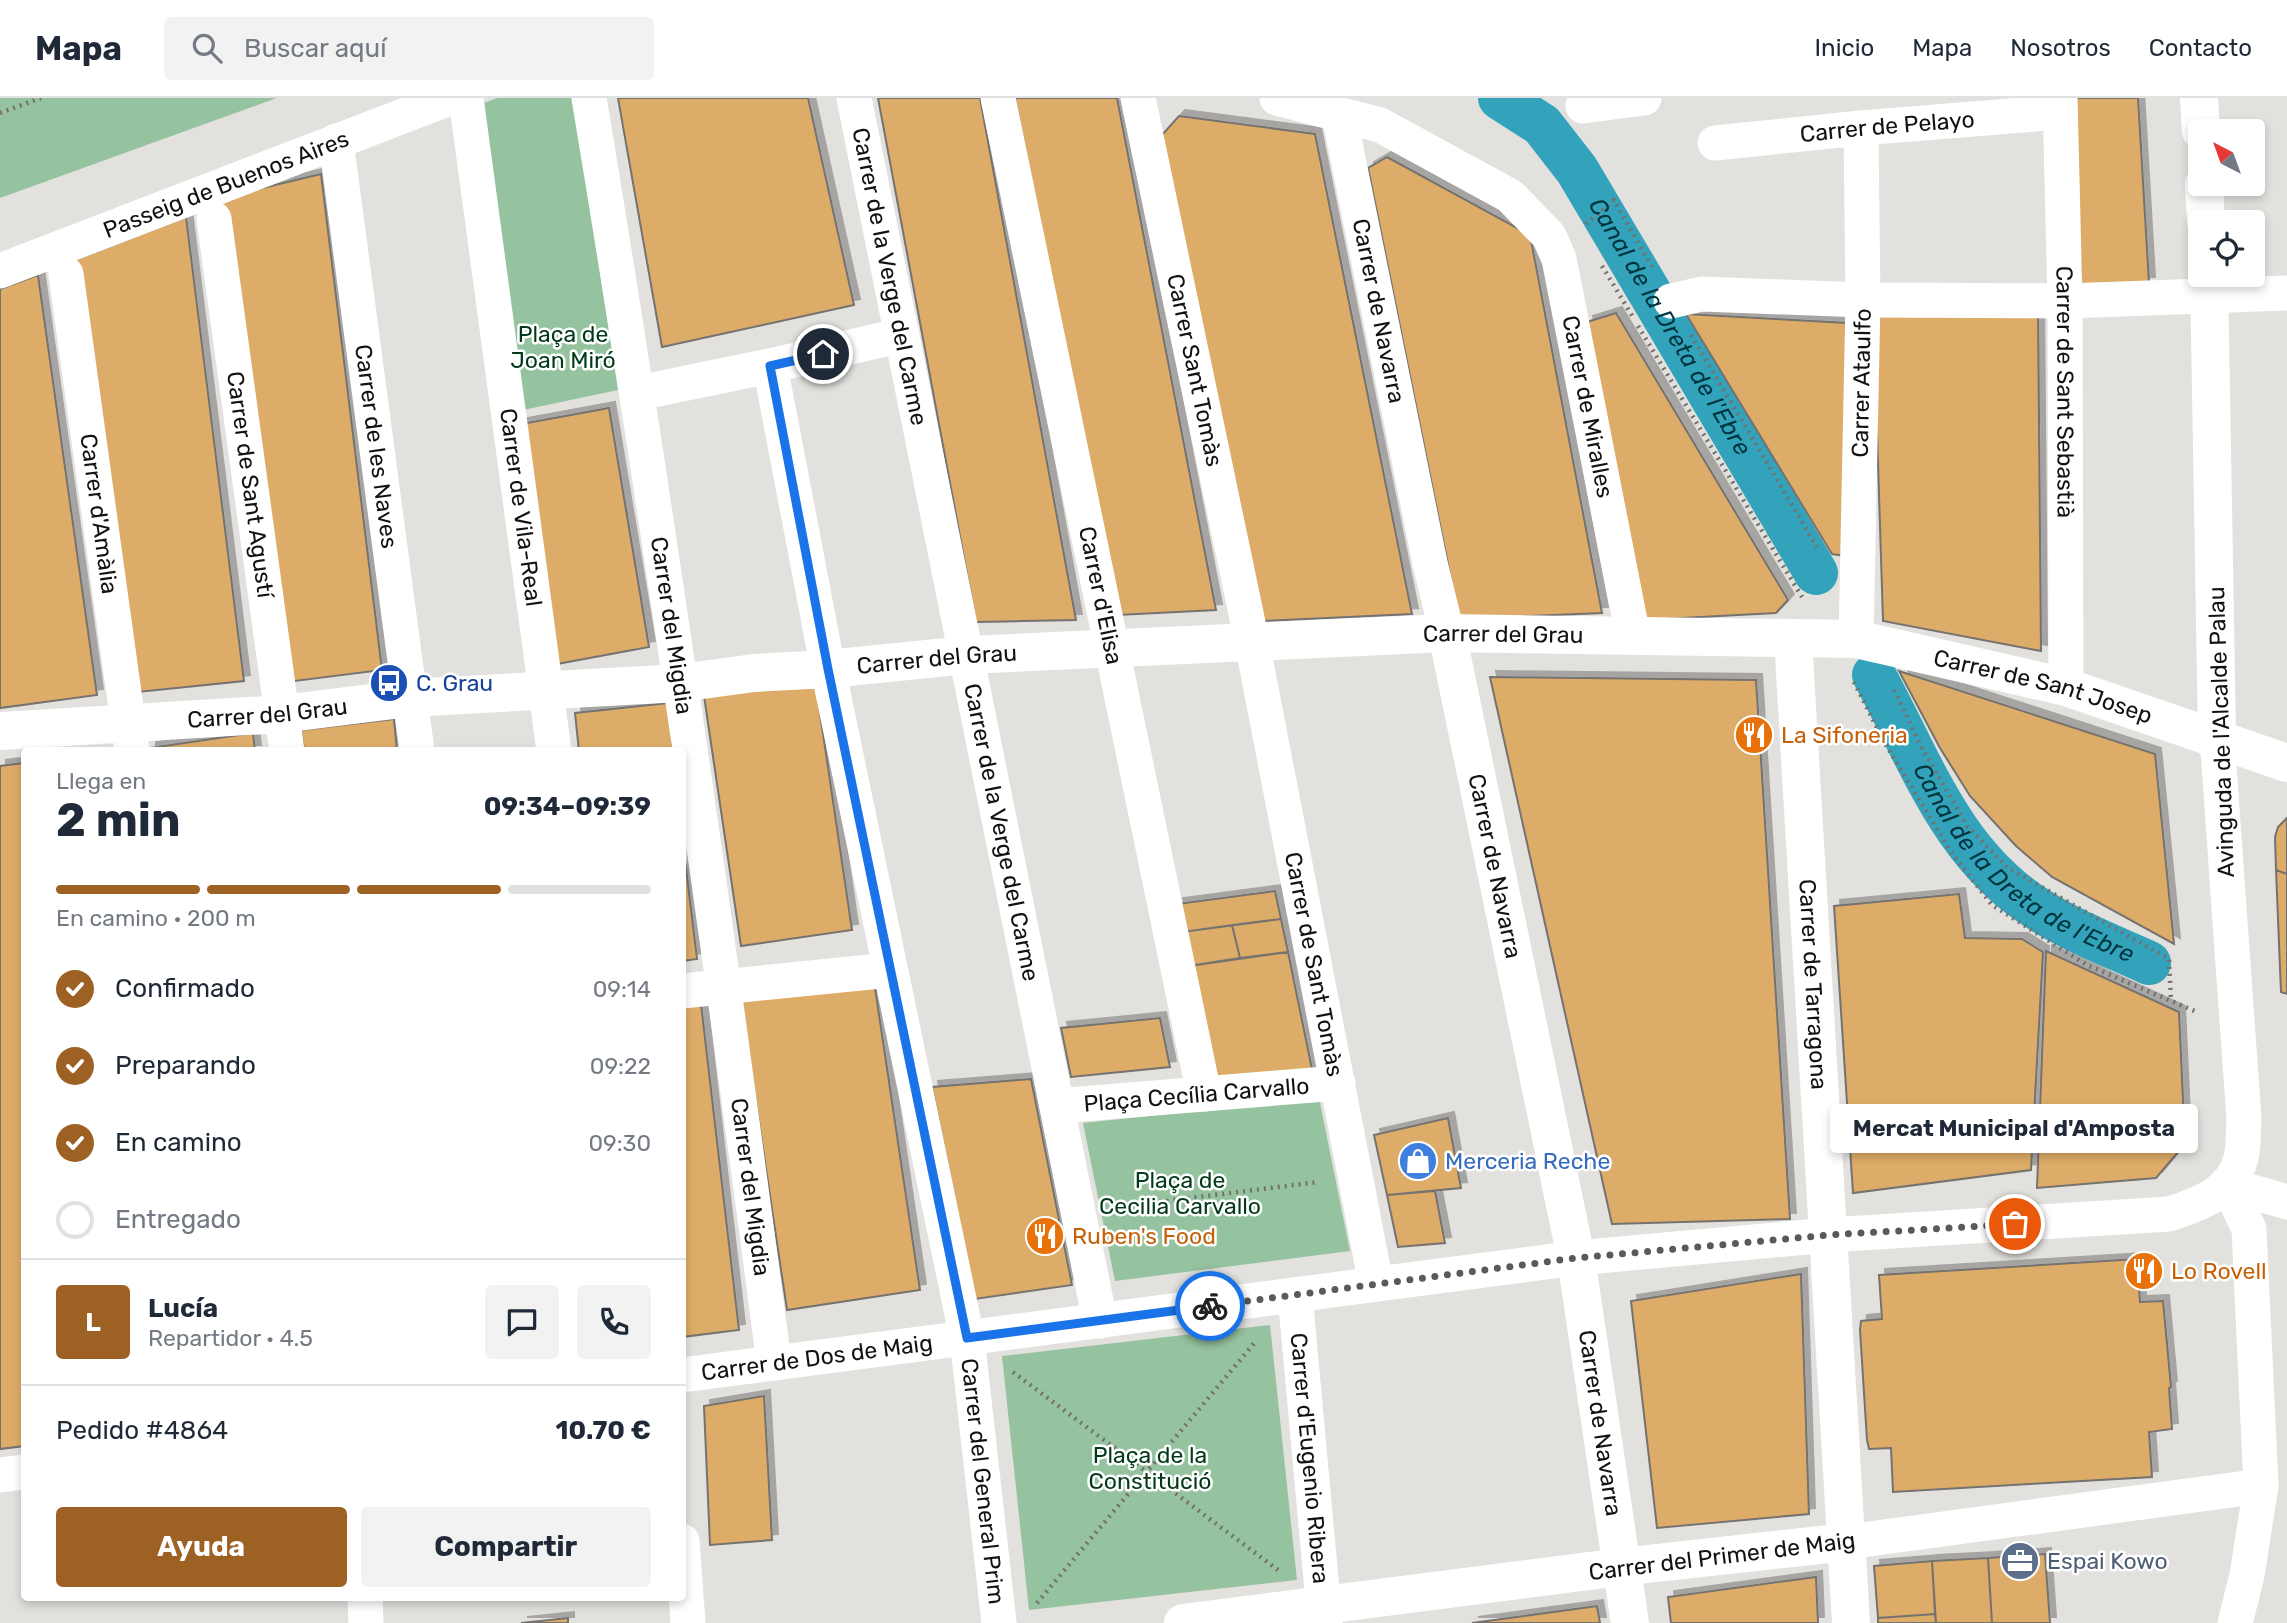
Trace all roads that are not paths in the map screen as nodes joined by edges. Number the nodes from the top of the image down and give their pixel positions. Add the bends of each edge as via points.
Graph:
1 (450, 98) edge
2 (466, 98) edge
3 (589, 98) edge
4 (854, 98) edge
5 (998, 98) edge
6 (1138, 98) edge
7 (1277, 98) edge
8 (1644, 98) edge
9 (2199, 98) edge
10 (2060, 105) edge
11 (1583, 106) dead end
12 (1339, 114) junction
13 (2200, 119) edge
14 (1861, 128) junction
15 (336, 141) junction
16 (1715, 142) dead end
17 (214, 219) dead end
18 (0, 271) edge
19 (66, 274) dead end
20 (2200, 287) edge
21 (2210, 287) edge
22 (2221, 287) edge
23 (2287, 293) edge
24 (1863, 300) junction
25 (1671, 301) road end
26 (2064, 301) junction
27 (902, 335) junction
28 (770, 366) junction
29 (638, 393) junction
30 (1447, 633) junction
31 (1633, 636) junction
32 (1793, 639) junction
33 (1853, 640) junction
34 (1252, 642) junction
35 (1110, 648) junction
36 (967, 655) junction
37 (828, 669) junction
38 (680, 683) junction
39 (2066, 687) junction
40 (545, 691) junction
41 (410, 698) junction
42 (0, 731) edge
43 (284, 732) edge
44 (130, 737) edge
45 (2217, 737) junction
46 (417, 747) edge
47 (553, 747) edge
48 (2287, 763) edge
49 (890, 970) junction
50 (725, 986) junction
51 (686, 990) edge
52 (1338, 1083) junction
53 (1204, 1094) junction
54 (1057, 1106) junction
55 (2228, 1185) junction
56 (2287, 1202) edge
57 (1829, 1235) junction
58 (1576, 1258) junction
59 (1376, 1284) junction
60 (1294, 1295) junction
61 (1100, 1321) junction
62 (967, 1338) junction
63 (774, 1363) junction
64 (686, 1374) edge
65 (2287, 1462) edge
66 (21, 1472) edge
67 (0, 1475) edge
68 (2274, 1493) edge
69 (1847, 1542) junction
70 (1620, 1567) junction
71 (686, 1596) edge
72 (365, 1601) edge
73 (1325, 1614) edge
74 (1015, 1618) edge
75 (366, 1623) edge
76 (688, 1623) edge
77 (1183, 1623) edge
78 (1630, 1623) edge
79 (1851, 1623) edge
80 (2235, 1623) edge

1 - 15 street, Passeig de Buenos Aires
2 - 40 street, Carrer de Vila-Real
3 - 29 street, Carrer del Migdia
4 - 27 street, Carrer de la Verge del Carme
5 - 35 street, Carrer d'Elisa
6 - 34 street, Carrer Sant Tomàs
7 - 12 street
8 - 11 street
9 - 13 street
10 - 14 street, Carrer de Pelayo
10 - 26 street, Carrer de Sant Sebastià
12 - 30 street, Carrer de Navarra
12 - 31 street, Carrer de Miralles via 1380,125 1510,196 1549,236 1559,259
14 - 16 street, Carrer de Pelayo
14 - 24 street, Carrer Ataulfo
15 - 18 street, Passeig de Buenos Aires
15 - 41 street, Carrer de les Naves
17 - 43 street, Carrer de Sant Agustí
19 - 44 street, Carrer d'Amàlia
20 - 26 street
21 - 45 street, Avinguda de l'Alcalde Palau
22 - 23 street
24 - 25 street via 1702,294
24 - 26 street
24 - 33 street, Carrer Ataulfo
26 - 39 street, Carrer de Sant Sebastià
27 - 28 street
27 - 36 street, Carrer de la Verge del Carme
28 - 29 street
28 - 37 street, Carrer del General Prim
29 - 38 street, Carrer del Migdia
30 - 31 street, Carrer del Grau
30 - 34 street, Carrer del Grau
30 - 58 street, Carrer de Navarra
31 - 32 street, Carrer del Grau
32 - 33 street, Carrer de Sant Josep
32 - 57 street, Carrer de Tarragona
33 - 39 street, Carrer de Sant Josep
34 - 35 street, Carrer del Grau
34 - 52 street, Carrer de Sant Tomàs
35 - 36 street, Carrer del Grau
35 - 53 street, Carrer d'Elisa
36 - 37 street, Carrer del Grau
36 - 54 street, Carrer de la Verge del Carme
37 - 38 street, Carrer del Grau
37 - 49 street, Carrer del General Prim
38 - 40 street, Carrer del Grau
38 - 50 street, Carrer del Migdia
39 - 45 street, Carrer de Sant Josep
40 - 41 street, Carrer del Grau
40 - 47 street, Carrer de Vila-Real
41 - 43 street, Carrer del Grau
41 - 46 street, Carrer de les Naves
42 - 44 street, Carrer del Grau
43 - 44 street, Carrer del Grau
45 - 48 street, Carrer de Sant Josep
45 - 55 street, Avinguda de l'Alcalde Palau via 2244,1119 2241,1159
49 - 50 street
49 - 62 street, Carrer del General Prim
50 - 51 street
50 - 63 street, Carrer del Migdia
52 - 53 street, Plaça Cecília Carvallo
52 - 59 street, Carrer de Sant Tomàs
53 - 54 street, Plaça Cecília Carvallo
54 - 61 street, Carrer de la Verge del Carme
55 - 56 street
55 - 57 street, Carrer de Dos de Maig via 2201,1204 2169,1214
55 - 68 street via 2249,1229
57 - 58 street, Carrer de Dos de Maig
57 - 69 street, Carrer de Tarragona
58 - 59 street, Carrer de Dos de Maig
58 - 70 street, Carrer de Navarra
59 - 60 street, Carrer de Dos de Maig
60 - 61 street, Carrer de Dos de Maig
60 - 73 street, Carrer d'Eugenio Ribera
61 - 62 street, Carrer de Dos de Maig
62 - 63 street, Carrer de Dos de Maig
62 - 74 street, Carrer del General Prim
63 - 64 street, Carrer de Dos de Maig
65 - 68 street
66 - 67 street
68 - 69 street, Carrer del Primer de Maig
68 - 80 street
69 - 70 street, Carrer del Primer de Maig
69 - 79 street, Carrer de Tarragona
70 - 73 street, Carrer del Primer de Maig
70 - 78 street, Carrer de Navarra
71 - 76 street
72 - 75 street
73 - 77 street, Carrer del Primer de Maig

